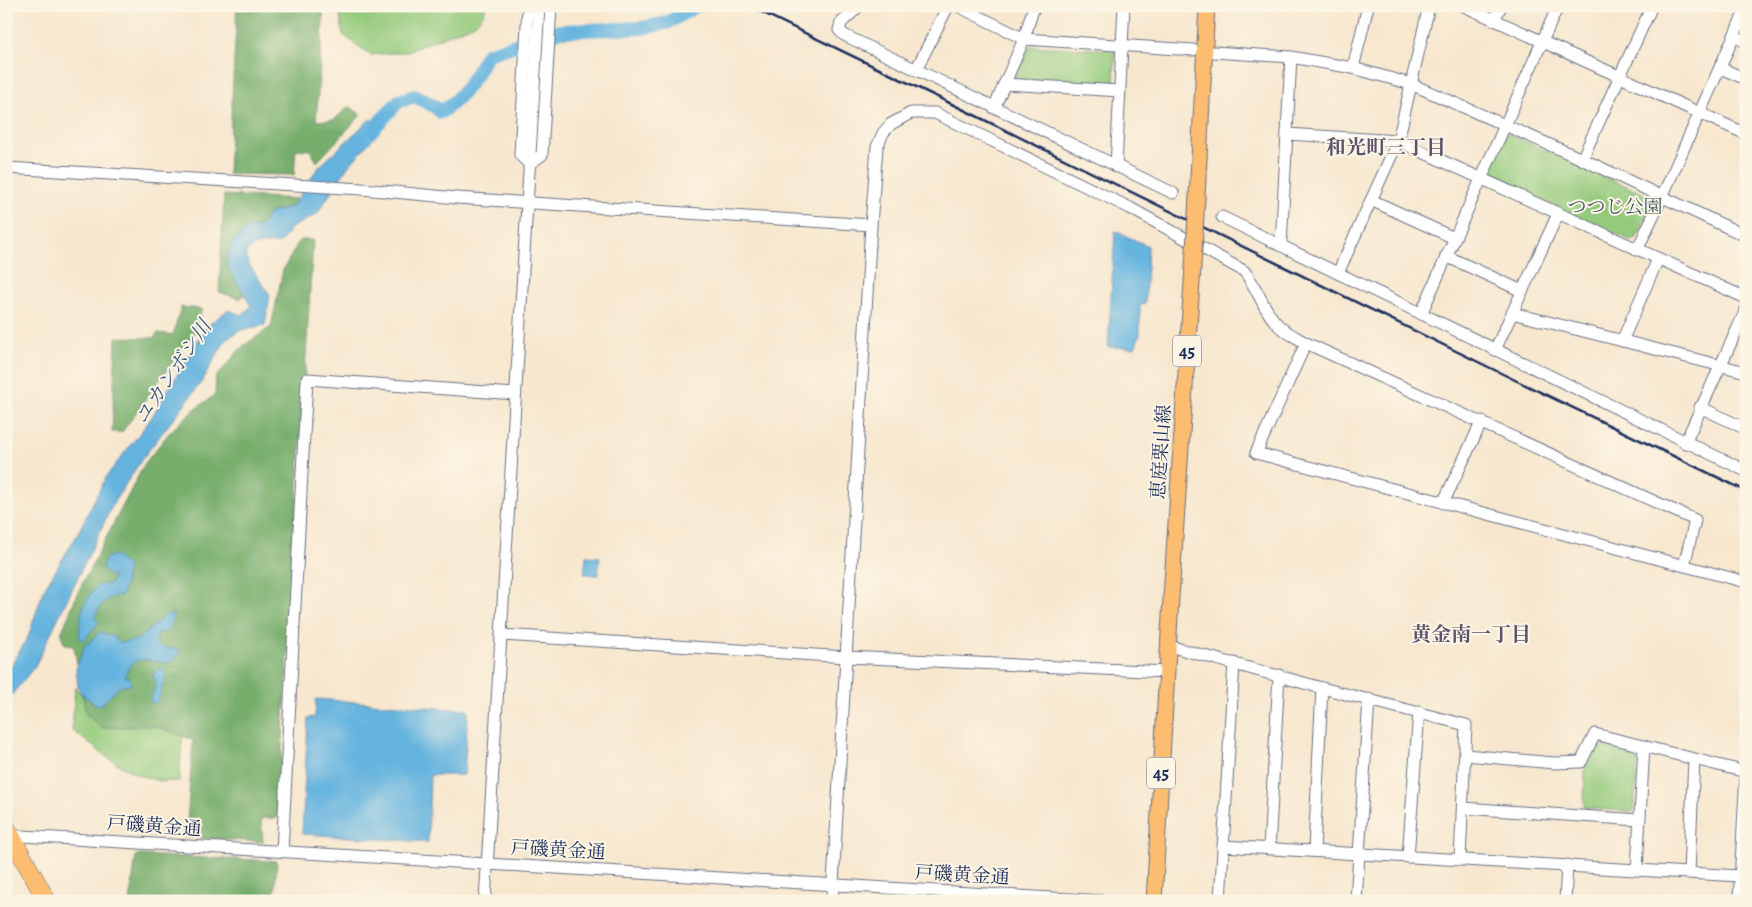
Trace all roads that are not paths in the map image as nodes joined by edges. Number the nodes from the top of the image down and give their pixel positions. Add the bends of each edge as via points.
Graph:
1 (528, 6) edge
2 (539, 6) edge
3 (551, 6) edge
4 (859, 6) edge
5 (948, 6) edge
6 (958, 6) edge
7 (1034, 6) edge
8 (1124, 6) edge
9 (1207, 6) edge
10 (1368, 6) edge
11 (1429, 6) edge
12 (1464, 6) edge
13 (1501, 6) edge
14 (1558, 6) edge
15 (1652, 6) edge
16 (1746, 8) edge
17 (1494, 20) junction
18 (1734, 36) junction
19 (1024, 39) junction
20 (1541, 41) junction
21 (1746, 42) edge
22 (1122, 45) junction
23 (1193, 50) dead end
24 (1214, 52) dead end
25 (1292, 56) junction
26 (1353, 68) junction
27 (1720, 68) junction
28 (916, 70) junction
29 (1620, 76) junction
30 (1746, 80) edge
31 (1004, 84) junction
32 (1411, 84) junction
33 (1120, 90) junction
34 (994, 108) junction
35 (1700, 113) junction
36 (1504, 126) junction
37 (1287, 134) junction
38 (1746, 134) edge
39 (1398, 141) junction
40 (1582, 160) junction
41 (529, 164) junction
42 (1116, 167) junction
43 (6, 168) edge
44 (1480, 178) junction
45 (1173, 193) dead end
46 (1662, 197) junction
47 (1370, 200) junction
48 (527, 202) junction
49 (1558, 214) junction
50 (1222, 218) dead end
51 (871, 225) junction
52 (1746, 236) edge
53 (1454, 238) junction
54 (1281, 246) junction
55 (1637, 250) junction
56 (1446, 256) junction
57 (1658, 259) junction
58 (1338, 273) junction
59 (1522, 291) junction
60 (1746, 298) edge
61 (1746, 310) edge
62 (1512, 313) junction
63 (1420, 314) junction
64 (1622, 341) junction
65 (1306, 342) junction
66 (1495, 350) junction
67 (1720, 366) junction
68 (1746, 372) edge
69 (515, 394) junction
70 (1700, 408) junction
71 (1482, 422) junction
72 (1746, 429) edge
73 (1685, 443) junction
74 (1746, 471) edge
75 (1443, 503) junction
76 (1684, 566) junction
77 (1746, 582) edge
78 (501, 635) junction
79 (1169, 646) junction
80 (847, 657) junction
81 (1234, 663) junction
82 (1167, 672) junction
83 (1278, 675) junction
84 (1322, 688) junction
85 (1369, 700) junction
86 (1419, 712) junction
87 (1644, 746) junction
88 (1465, 755) junction
89 (1694, 759) junction
90 (1746, 773) edge
91 (1463, 808) junction
92 (1640, 820) junction
93 (7, 837) edge
94 (1223, 846) junction
95 (1743, 847) edge
96 (1269, 849) junction
97 (1314, 851) junction
98 (282, 852) junction
99 (1358, 854) junction
100 (1408, 857) junction
101 (1460, 860) junction
102 (487, 864) junction
103 (1567, 865) junction
104 (1637, 869) junction
105 (1689, 872) junction
106 (1740, 876) junction
107 (833, 886) junction
108 (34, 901) edge
109 (47, 901) edge
110 (485, 901) edge
111 (832, 901) edge
112 (1103, 901) edge
113 (1154, 901) edge
114 (1220, 901) edge
115 (1356, 901) edge
116 (1565, 901) edge
117 (1738, 901) edge

1 - 41 street via 520,155
2 - 41 street
3 - 41 street via 542,155
4 - 28 street via 841,23 839,30
5 - 28 street
6 - 19 street
7 - 19 street
8 - 22 street
9 - 79 main road, 恵庭栗山線 / 45, bridge
10 - 26 street
11 - 32 street
12 - 17 street
13 - 17 street
14 - 20 street
15 - 29 street
16 - 18 street
17 - 20 street
18 - 21 street
18 - 27 street
19 - 22 street
19 - 31 street
20 - 29 street
20 - 36 street
22 - 23 street
22 - 33 street
24 - 25 street
25 - 26 street
25 - 37 street
26 - 32 street
27 - 30 street
27 - 35 street
28 - 34 street
29 - 35 street
29 - 40 street
31 - 33 street
31 - 34 street
32 - 36 street
32 - 39 street
33 - 42 street
34 - 42 street
35 - 38 street
35 - 46 street
36 - 40 street
36 - 44 street
37 - 39 street
37 - 54 street
39 - 44 street
39 - 47 street
40 - 46 street
41 - 48 street
42 - 45 street
43 - 48 street via 337,187
44 - 49 street
44 - 53 street
46 - 52 street
46 - 55 street
47 - 53 street
47 - 58 street
48 - 51 street
48 - 69 street
49 - 55 street
49 - 59 street
50 - 54 street
51 - 65 street via 877,147 883,133 891,124 911,113 935,113 1130,208 1244,271 1278,325
51 - 80 street
53 - 56 street
54 - 58 street
55 - 57 street
56 - 59 street
56 - 63 street
57 - 60 street
57 - 64 street
58 - 63 street
59 - 62 street
61 - 67 street
62 - 64 street
62 - 66 street
63 - 66 street
64 - 67 street
65 - 71 street
65 - 75 street via 1256,453
66 - 73 street
67 - 68 street
67 - 70 street
69 - 78 street
69 - 98 street via 307,379
70 - 72 street
70 - 73 street
71 - 75 street
71 - 76 street via 1694,520
73 - 74 street
75 - 76 street
76 - 77 street
78 - 80 street
78 - 102 street
79 - 81 street
79 - 82 main road, 恵庭栗山線 / 45
80 - 82 street
80 - 107 street
81 - 83 street
81 - 94 street
82 - 113 main road, 恵庭栗山線 / 45
83 - 84 street
83 - 96 street
84 - 85 street
84 - 97 street
85 - 86 street
85 - 99 street
86 - 88 street via 1466,724
86 - 100 street
87 - 88 street via 1595,734 1581,762 1554,763
87 - 89 street
87 - 92 street
88 - 91 street
89 - 90 street
89 - 105 street
90 - 95 street
91 - 92 street
91 - 101 street
92 - 104 street
93 - 98 street, 戸磯黄金通
93 - 108 highway
93 - 109 highway
94 - 96 street
94 - 114 street
95 - 106 street
96 - 97 street
97 - 99 street
98 - 102 street, 戸磯黄金通
99 - 100 street
99 - 115 street
100 - 101 street
101 - 103 street
102 - 107 street, 戸磯黄金通
102 - 110 street
103 - 104 street
103 - 116 street
104 - 105 street
105 - 106 street
106 - 117 street
107 - 111 street
107 - 112 street, 戸磯黄金通

